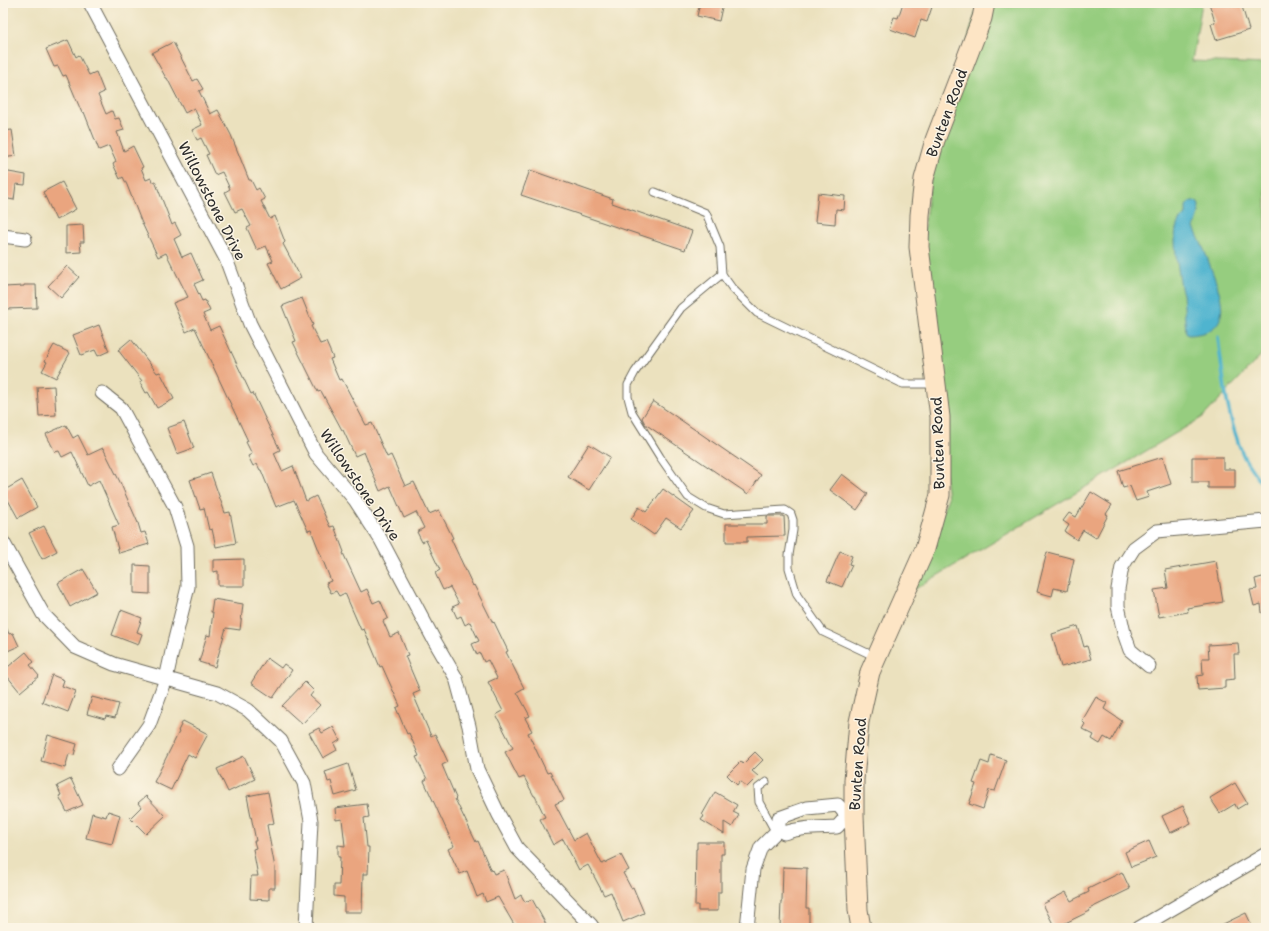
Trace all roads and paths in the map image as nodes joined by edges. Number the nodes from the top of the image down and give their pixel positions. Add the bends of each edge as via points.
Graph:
1 (90, 3) edge
2 (985, 3) edge
3 (654, 192) dead end
4 (3, 236) edge
5 (24, 239) dead end
6 (722, 274) junction
7 (936, 384) junction
8 (102, 393) dead end
9 (1266, 521) edge
10 (3, 542) edge
11 (876, 658) junction
12 (1148, 666) dead end
13 (166, 679) junction
14 (118, 769) dead end
15 (766, 782) dead end
16 (798, 811) junction
17 (850, 816) junction
18 (802, 828) junction
19 (777, 830) junction
20 (1266, 854) edge
21 (306, 928) edge
22 (593, 928) edge
23 (747, 928) edge
24 (861, 928) edge
25 (1139, 928) edge

1 - 22 street, Willowstone Drive via 226,258 250,324 316,454 355,500 381,540 456,678 477,769 499,815 517,848
2 - 7 street, Bunten Road via 982,18 935,140 924,179 920,247
3 - 6 lane via 706,213 720,247
4 - 5 street
6 - 7 lane via 756,313 903,384
6 - 11 lane via 681,308 635,372 628,385 632,412 688,497 706,508 724,514 785,510 791,514 793,530 789,568 797,595 823,632
7 - 11 street, Bunten Road via 940,417 940,495 925,549
8 - 13 street via 121,408 132,428 175,507 186,546 188,587
9 - 12 street via 1156,531 1134,548 1122,567 1118,606 1130,650
10 - 13 street via 43,614 75,647 114,664
11 - 17 street, Bunten Road via 870,672 859,722
13 - 14 street via 149,725
13 - 21 street via 217,693 248,710 281,741 304,783 311,821
15 - 19 lane via 758,788 759,802
16 - 17 street via 838,805
16 - 18 street
16 - 19 street via 779,818
17 - 18 street via 837,827
17 - 24 street, Bunten Road
18 - 19 street via 784,833
19 - 23 street via 761,847 753,869
20 - 25 street

